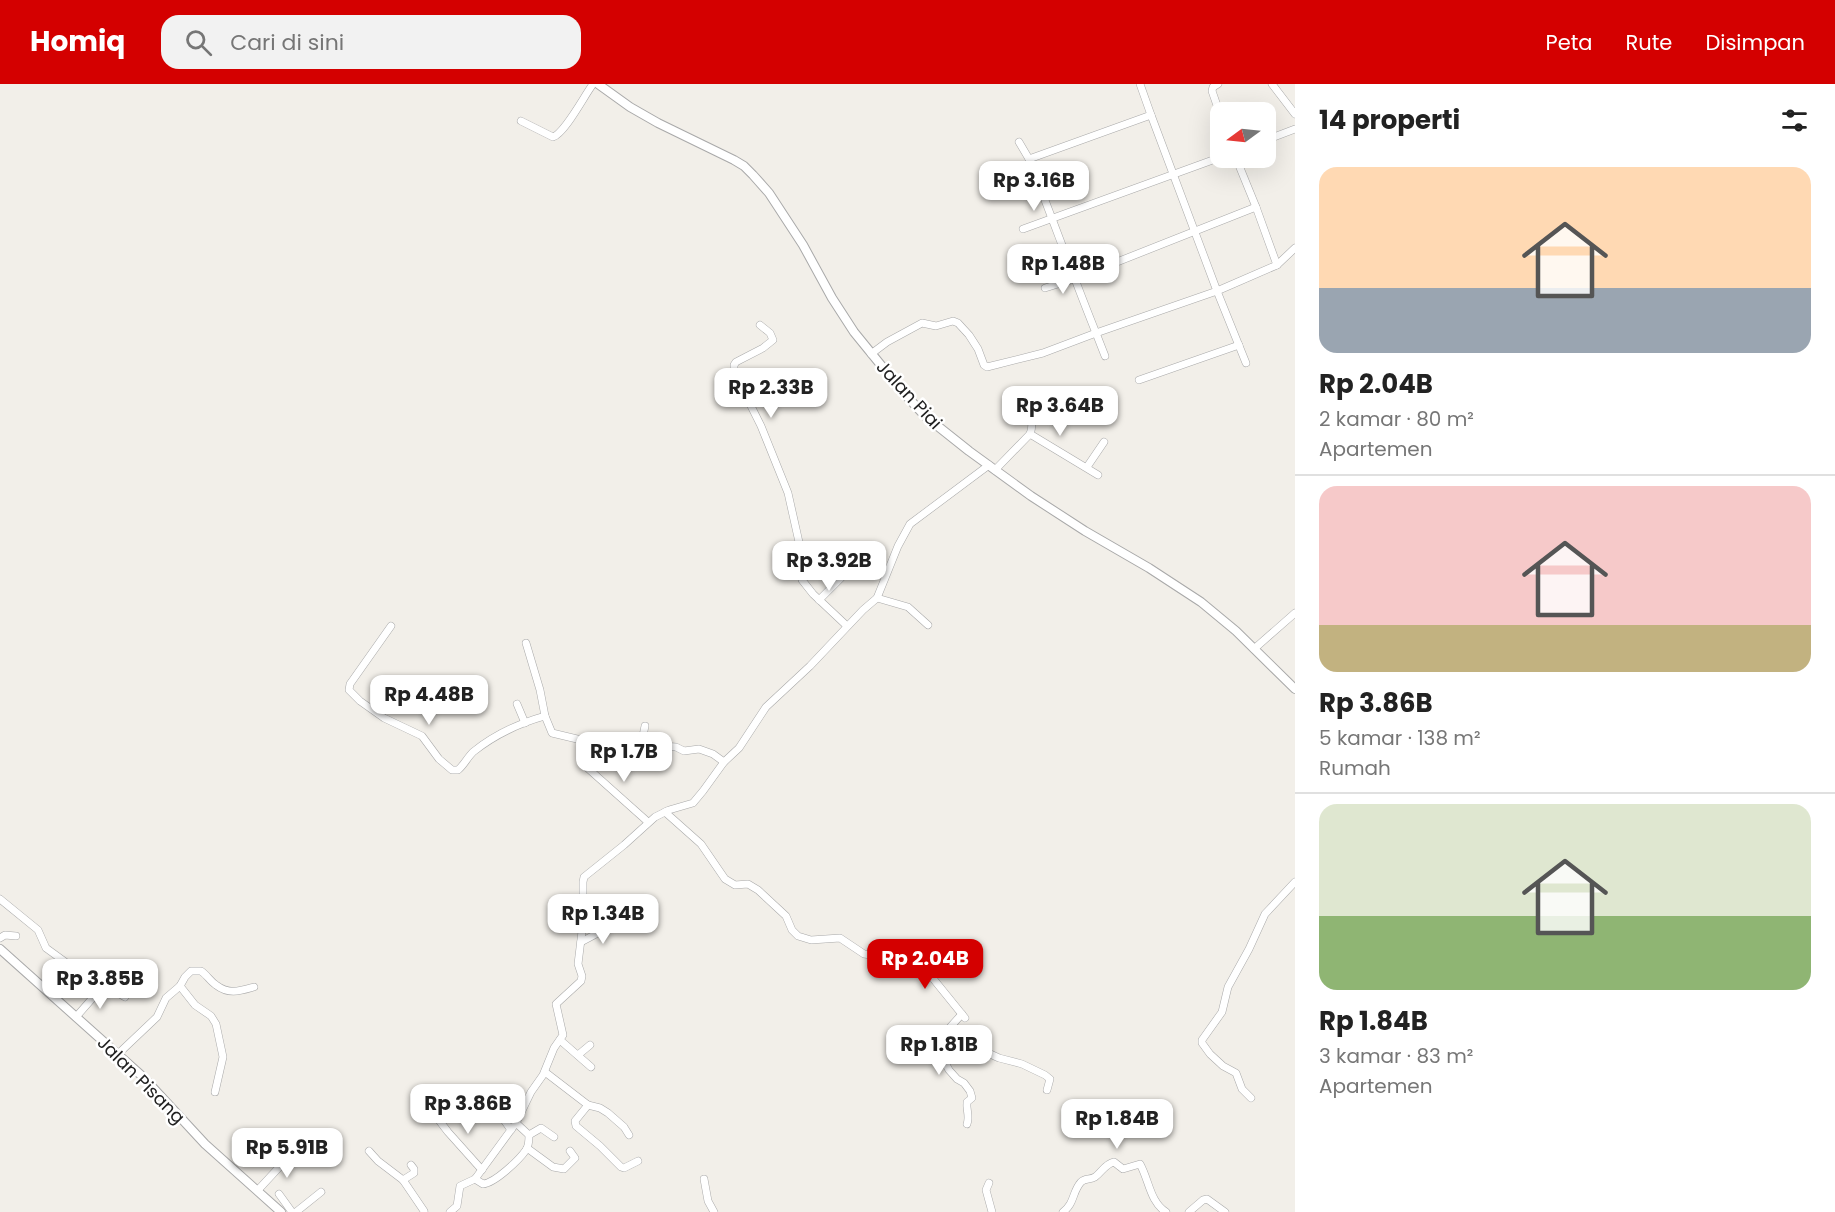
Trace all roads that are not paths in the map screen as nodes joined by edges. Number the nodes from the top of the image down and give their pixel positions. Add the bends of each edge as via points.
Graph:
1 (593, 84) edge
2 (598, 84) edge
3 (1140, 84) edge
4 (1218, 84) edge
5 (1272, 84) edge
6 (1216, 102) edge
7 (1295, 114) edge
8 (1151, 115) junction
9 (521, 121) dead end
10 (1295, 129) edge
11 (1276, 136) edge
12 (1019, 142) dead end
13 (1029, 159) junction
14 (1210, 161) edge
15 (1240, 168) edge
16 (1174, 174) junction
17 (1256, 207) junction
18 (1053, 219) junction
19 (1023, 228) dead end
20 (1195, 232) junction
21 (1295, 248) edge
22 (1277, 265) junction
23 (1074, 279) junction
24 (1045, 288) dead end
25 (1217, 291) junction
26 (760, 325) dead end
27 (1096, 333) junction
28 (1239, 345) junction
29 (871, 354) junction
30 (1105, 356) dead end
31 (1246, 363) dead end
32 (1139, 380) dead end
33 (1020, 404) dead end
34 (1030, 434) junction
35 (1104, 442) dead end
36 (992, 467) junction
37 (1087, 467) junction
38 (1098, 475) dead end
39 (841, 578) dead end
40 (877, 598) junction
41 (819, 600) junction
42 (1295, 613) edge
43 (928, 625) dead end
44 (391, 626) dead end
45 (847, 626) junction
46 (526, 644) dead end
47 (1254, 649) junction
48 (1295, 689) edge
49 (517, 704) dead end
50 (545, 716) junction
51 (525, 723) junction
52 (645, 726) dead end
53 (640, 750) junction
54 (724, 762) junction
55 (583, 764) dead end
56 (665, 812) junction
57 (648, 822) junction
58 (1295, 882) edge
59 (0, 899) edge
60 (613, 926) dead end
61 (16, 936) dead end
62 (0, 938) edge
63 (582, 942) junction
64 (0, 949) edge
65 (104, 985) junction
66 (180, 986) junction
67 (254, 987) dead end
68 (125, 997) dead end
69 (76, 1017) junction
70 (911, 1035) dead end
71 (560, 1040) junction
72 (935, 1044) junction
73 (590, 1045) dead end
74 (118, 1054) junction
75 (578, 1055) junction
76 (941, 1055) junction
77 (591, 1067) dead end
78 (545, 1072) junction
79 (1047, 1090) dead end
80 (215, 1092) dead end
81 (1251, 1098) dead end
82 (588, 1105) junction
83 (435, 1115) dead end
84 (504, 1120) dead end
85 (516, 1123) junction
86 (968, 1124) dead end
87 (511, 1130) junction
88 (529, 1135) junction
89 (629, 1135) dead end
90 (554, 1137) dead end
91 (527, 1148) junction
92 (296, 1149) dead end
93 (570, 1151) dead end
94 (369, 1152) dead end
95 (638, 1161) dead end
96 (411, 1165) dead end
97 (482, 1170) junction
98 (475, 1179) junction
99 (704, 1179) dead end
100 (403, 1180) junction
101 (989, 1183) dead end
102 (258, 1190) junction
103 (321, 1192) dead end
104 (279, 1194) dead end
105 (281, 1212) edge
106 (294, 1212) edge
107 (424, 1212) edge
108 (450, 1212) edge
109 (714, 1212) edge
110 (992, 1212) edge
111 (1063, 1212) edge
112 (1166, 1212) edge
113 (1189, 1212) edge
114 (1225, 1212) edge

1 - 9 street via 556,137
2 - 29 street, Jalan Piai via 658,123 744,166 769,193 845,319
3 - 8 street
4 - 6 street via 1212,91
5 - 7 street
8 - 13 street
8 - 16 street
10 - 11 street
12 - 13 street
13 - 18 street
14 - 16 street
15 - 17 street
16 - 18 street
16 - 20 street
17 - 20 street
17 - 22 street
18 - 19 street
18 - 23 street
20 - 23 street
20 - 25 street
21 - 22 street
22 - 25 street
23 - 24 street
23 - 27 street
25 - 27 street
25 - 28 street
26 - 41 street via 773,340 736,362 734,372 784,483 801,551 802,580
27 - 29 street via 1043,353 987,367 958,323 924,323
27 - 30 street
28 - 31 street
28 - 32 street
29 - 36 street, Jalan Piai via 939,428
33 - 34 street via 1032,421
34 - 36 street
34 - 37 street
35 - 37 street
36 - 40 street via 910,524
36 - 47 street, Jalan Piai via 1201,602
37 - 38 street
39 - 41 street
40 - 43 street via 908,607
40 - 45 street
41 - 45 street
42 - 47 street
44 - 51 street via 349,690 384,718 422,736 447,767 458,770 478,748
45 - 54 street via 766,706
46 - 50 street
47 - 48 street, Jalan Piai
49 - 51 street
50 - 51 street
50 - 53 street via 555,735
52 - 53 street
53 - 54 street via 663,746 684,751 699,749
54 - 56 street via 693,803
55 - 57 street
56 - 57 street
56 - 72 street via 701,844 725,879 758,890 786,916 798,936 811,940 840,938 864,954 912,961 925,970 964,1016
57 - 63 street via 584,877
58 - 81 street via 1265,914 1228,987 1222,1012 1202,1040 1210,1054 1236,1073 1242,1089
59 - 65 street via 39,932 46,948
60 - 63 street
61 - 62 street
63 - 71 street via 578,964 581,981 556,1004 563,1035
64 - 69 street, Jalan Pisang
65 - 68 street
65 - 69 street
66 - 67 street via 188,974 197,970 228,991
66 - 74 street via 166,998 157,1017
66 - 80 street via 216,1024 223,1057
69 - 74 street, Jalan Pisang
70 - 72 street via 920,1042 932,1039
71 - 75 street
71 - 78 street
72 - 76 street
73 - 75 street
74 - 102 street, Jalan Pisang via 205,1144
75 - 77 street
76 - 79 street via 960,1050 968,1041 999,1058 1045,1075 1050,1079
76 - 86 street via 970,1091
78 - 82 street
78 - 85 street
82 - 89 street via 603,1110
82 - 95 street via 575,1121 576,1126 621,1167
83 - 97 street
84 - 87 street
85 - 87 street
85 - 88 street
87 - 97 street
88 - 90 street via 541,1128
88 - 91 street
91 - 93 street via 553,1167 564,1169 575,1158
91 - 98 street via 492,1182 483,1184
92 - 102 street
94 - 100 street
96 - 100 street via 414,1173
97 - 98 street
98 - 108 street via 460,1185 457,1206
99 - 109 street
100 - 107 street
101 - 110 street via 986,1190
102 - 105 street, Jalan Pisang
103 - 106 street
104 - 106 street
111 - 112 street via 1085,1179 1094,1178 1114,1162 1123,1169 1140,1164 1154,1200
113 - 114 street via 1207,1199

